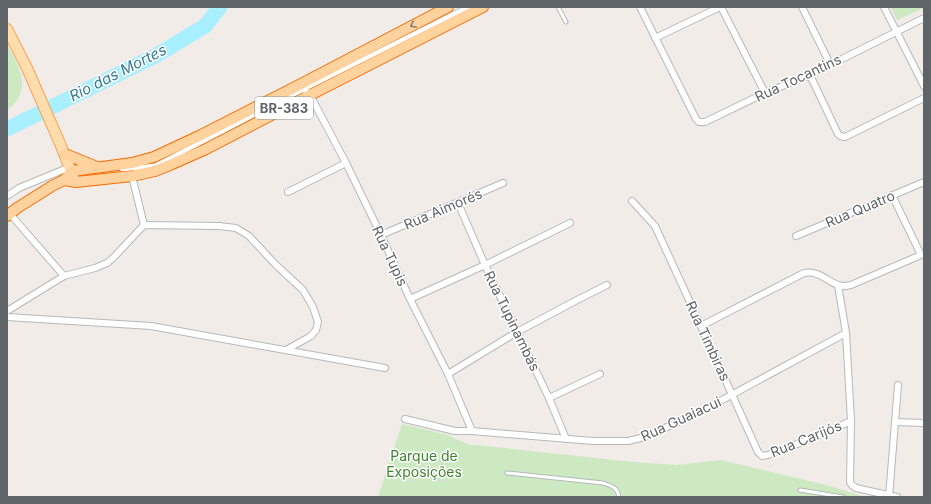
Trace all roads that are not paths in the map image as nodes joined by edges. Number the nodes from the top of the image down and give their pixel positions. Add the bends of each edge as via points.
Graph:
1 (448, 7) edge
2 (468, 7) edge
3 (484, 7) edge
4 (558, 7) edge
5 (640, 7) edge
6 (720, 7) edge
7 (802, 7) edge
8 (884, 7) edge
9 (924, 18) edge
10 (566, 22) dead end
11 (7, 29) edge
12 (896, 31) junction
13 (656, 38) junction
14 (830, 64) junction
15 (810, 75) junction
16 (924, 86) edge
17 (305, 89) junction
18 (765, 94) junction
19 (924, 98) edge
20 (63, 150) junction
21 (346, 163) junction
22 (96, 168) junction
23 (71, 169) junction
24 (87, 172) dead end
25 (132, 176) junction
26 (64, 180) junction
27 (76, 182) junction
28 (924, 182) edge
29 (504, 183) dead end
30 (288, 192) dead end
31 (892, 195) junction
32 (7, 196) edge
33 (632, 201) dead end
34 (458, 203) junction
35 (9, 214) edge
36 (570, 223) dead end
37 (144, 225) junction
38 (381, 235) junction
39 (796, 236) dead end
40 (485, 265) junction
41 (64, 276) junction
42 (838, 285) junction
43 (607, 286) dead end
44 (410, 299) junction
45 (7, 311) edge
46 (7, 316) edge
47 (701, 326) junction
48 (517, 332) junction
49 (846, 332) junction
50 (286, 350) junction
51 (385, 368) dead end
52 (448, 374) junction
53 (600, 374) dead end
54 (898, 385) dead end
55 (732, 394) junction
56 (549, 398) junction
57 (405, 419) dead end
58 (850, 421) junction
59 (895, 422) junction
60 (924, 423) edge
61 (472, 432) junction
62 (566, 439) junction
63 (762, 456) joint
64 (506, 472) dead end
65 (800, 490) dead end
66 (890, 496) edge
67 (619, 497) edge
68 (843, 497) edge
69 (897, 497) edge

1 -> 17 highway, BR-383
2 - 17 street
3 - 17 highway, BR-383
4 - 10 lane
5 - 13 street
6 - 13 street
6 - 18 street
7 - 14 street
8 - 12 street
9 - 12 street, Rua Tocantins
11 - 20 main road
12 - 14 street, Rua Tocantins
12 - 16 street
13 - 18 street, Rua Tocantins via 699,122 705,122
14 - 15 street, Rua Tocantins
15 - 18 street, Rua Tocantins
15 - 19 street via 840,136 845,137
17 - 21 street, Rua Tupis
17 - 22 highway, BR-383 via 154,157
17 - 24 street via 155,166
17 - 25 highway, BR-383 via 206,149 177,162
20 - 22 highway
20 - 23 main road
21 - 30 street
21 - 38 street, Rua Tupis
22 - 23 highway, BR-383
23 - 26 highway
23 - 27 main road
23 - 32 street via 19,188
25 - 27 highway, BR-383
25 - 37 street
26 - 27 highway
26 - 35 highway
28 - 31 street, Rua Quatro
29 - 34 street, Rua Aimorés
31 - 39 street, Rua Quatro
31 - 42 street via 921,255 851,285
33 - 47 street, Rua Timbiras via 655,226
34 - 38 street, Rua Aimorés
34 - 40 street, Rua Tupinambás
35 - 41 street
36 - 40 street
37 - 41 street via 106,263
37 - 50 street via 219,226 236,228 249,236 303,290 318,322 311,336
38 - 44 street, Rua Tupis
40 - 44 street
40 - 48 street, Rua Tupinambás
41 - 45 street
42 - 47 street via 814,272 804,273
42 - 49 street
43 - 48 street
44 - 52 street, Rua Tupis
46 - 50 street via 151,326
47 - 55 street, Rua Timbiras
48 - 52 street
48 - 56 street, Rua Tupinambás
49 - 55 street, Rua Guaiacui
49 - 58 street
50 - 51 street
52 - 61 street, Rua Tupis
53 - 56 street
54 - 59 street
55 - 62 street, Rua Guaiacui via 698,413 644,437 615,442
55 - 63 street, Rua Timbiras
56 - 62 street, Rua Tupinambás
57 - 61 street, Rua Guaiacui via 455,431
58 - 63 street, Rua Carijós
58 - 66 street via 850,482 856,488
59 - 60 street
59 - 66 street
61 - 62 street, Rua Guaiacui
64 - 67 lane via 603,483 613,486
65 - 68 lane
66 - 69 street

